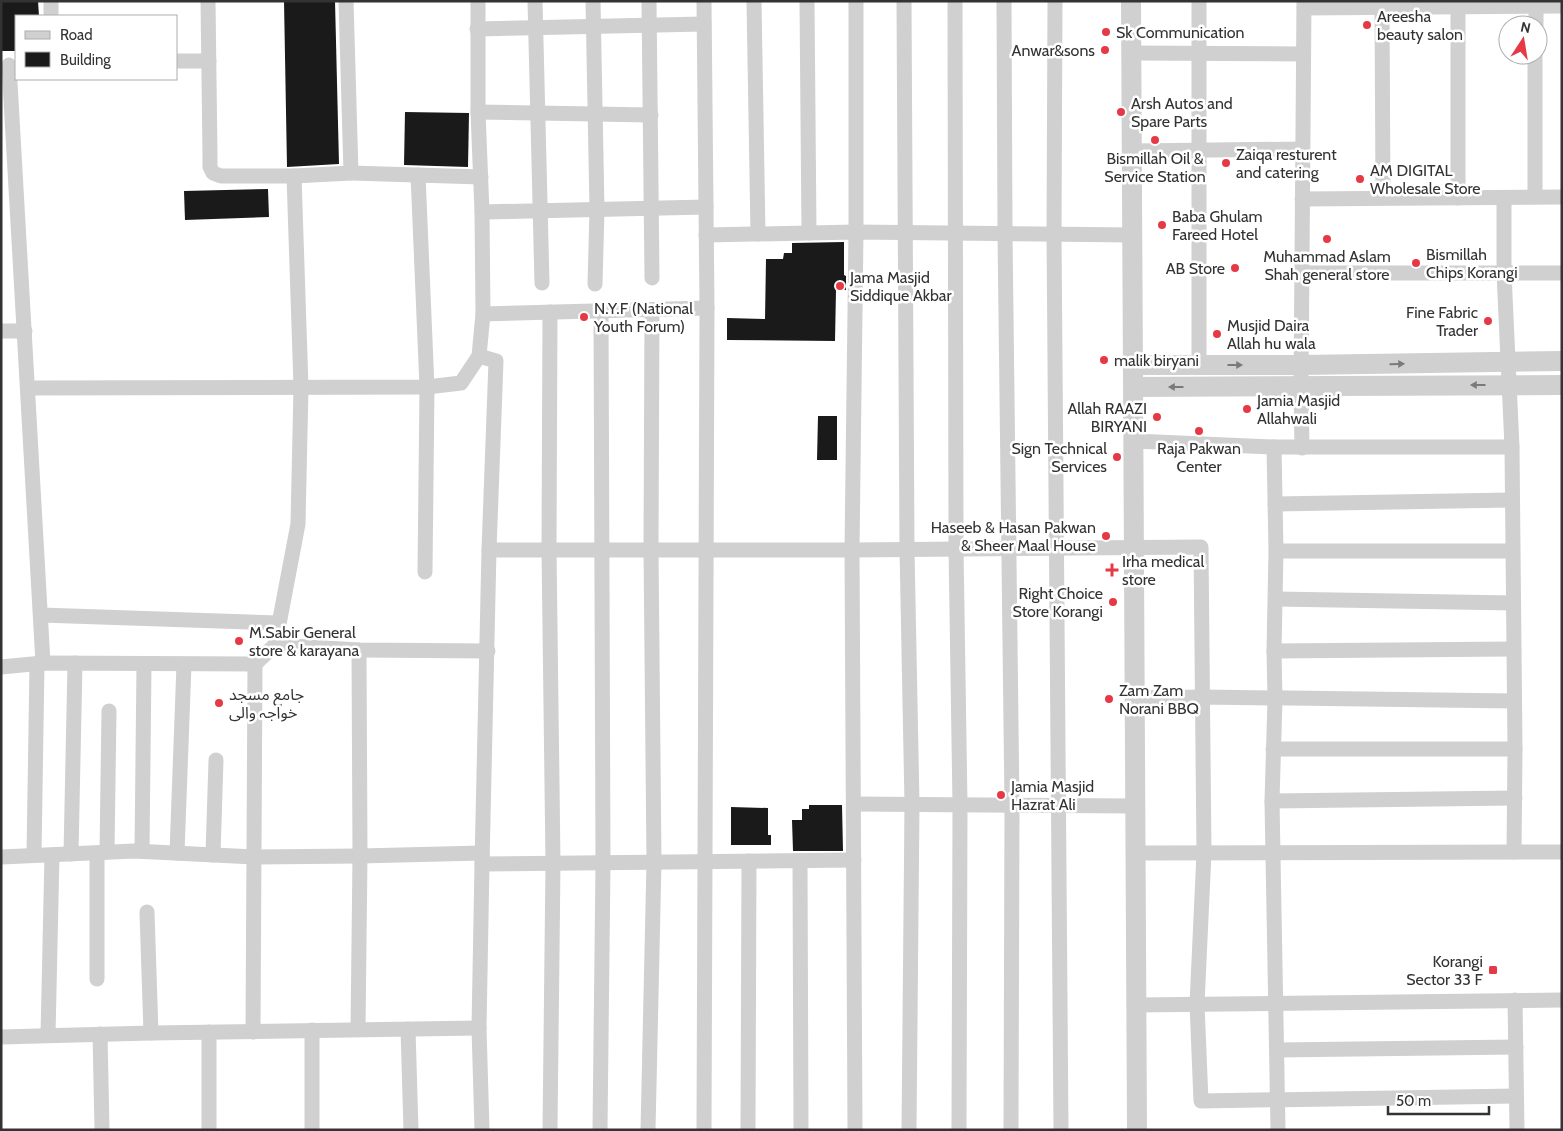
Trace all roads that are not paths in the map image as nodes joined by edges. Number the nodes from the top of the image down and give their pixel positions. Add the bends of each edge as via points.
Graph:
1 (51, 1) edge
2 (208, 1) edge
3 (346, 1) edge
4 (478, 1) edge
5 (535, 1) edge
6 (593, 1) edge
7 (649, 1) edge
8 (704, 1) edge
9 (754, 1) edge
10 (807, 1) edge
11 (856, 1) edge
12 (904, 1) edge
13 (955, 1) edge
14 (1004, 1) edge
15 (1055, 1) edge
16 (1131, 1) edge
17 (1199, 1) edge
18 (1304, 5) edge
19 (1536, 6) junction
20 (1562, 6) edge
21 (1382, 7) junction
22 (1458, 7) junction
23 (52, 15) edge
24 (1536, 15) edge
25 (704, 24) junction
26 (649, 26) junction
27 (593, 27) junction
28 (535, 28) junction
29 (477, 29) junction
30 (1132, 53) junction
31 (1198, 54) junction
32 (1303, 54) junction
33 (209, 61) junction
34 (178, 62) edge
35 (9, 65) edge
36 (1536, 65) edge
37 (478, 112) junction
38 (538, 114) junction
39 (595, 114) junction
40 (651, 114) junction
41 (1302, 148) junction
42 (1198, 150) junction
43 (1132, 151) junction
44 (351, 173) junction
45 (418, 175) junction
46 (294, 176) junction
47 (481, 177) junction
48 (1562, 197) edge
49 (1383, 198) junction
50 (1458, 198) junction
51 (1504, 198) junction
52 (1535, 198) junction
53 (1302, 199) junction
54 (706, 207) junction
55 (652, 208) junction
56 (597, 210) junction
57 (540, 211) junction
58 (482, 212) junction
59 (856, 232) junction
60 (905, 232) junction
61 (809, 233) junction
62 (955, 233) junction
63 (1005, 233) junction
64 (758, 234) junction
65 (1054, 234) junction
66 (706, 235) junction
67 (1133, 235) junction
68 (1302, 273) junction
69 (1504, 273) junction
70 (1562, 273) edge
71 (652, 278) dead end
72 (542, 283) dead end
73 (596, 284) dead end
74 (707, 308) junction
75 (652, 310) junction
76 (601, 311) junction
77 (550, 312) junction
78 (483, 314) junction
79 (1, 331) edge
80 (24, 331) junction
81 (479, 356) junction
82 (1562, 361) edge
83 (1508, 362) junction
84 (1134, 365) junction
85 (1199, 365) junction
86 (1301, 365) junction
87 (1510, 385) junction
88 (1562, 385) edge
89 (301, 387) junction
90 (427, 387) junction
91 (1300, 387) junction
92 (28, 388) junction
93 (1134, 388) junction
94 (1134, 441) junction
95 (1274, 447) junction
96 (1512, 447) junction
97 (1302, 448) junction
98 (1511, 500) junction
99 (1275, 504) junction
100 (1134, 546) junction
101 (1056, 547) junction
102 (956, 548) junction
103 (1009, 548) junction
104 (601, 549) junction
105 (651, 549) junction
106 (705, 549) junction
107 (907, 549) junction
108 (489, 550) junction
109 (549, 550) junction
110 (852, 550) junction
111 (1276, 551) junction
112 (1512, 551) junction
113 (425, 572) dead end
114 (1276, 599) junction
115 (1513, 603) junction
116 (41, 615) junction
117 (280, 623) junction
118 (275, 645) junction
119 (1513, 649) junction
120 (359, 650) junction
121 (488, 651) junction
122 (1274, 651) junction
123 (40, 663) junction
124 (75, 663) junction
125 (144, 664) junction
126 (184, 664) junction
127 (255, 664) junction
128 (1, 667) edge
129 (1135, 698) junction
130 (1203, 698) junction
131 (1275, 699) junction
132 (1514, 701) junction
133 (109, 711) dead end
134 (1273, 749) junction
135 (1515, 749) junction
136 (216, 760) dead end
137 (1514, 798) junction
138 (1272, 801) junction
139 (854, 804) junction
140 (912, 804) junction
141 (960, 805) junction
142 (1012, 805) junction
143 (1058, 806) junction
144 (1135, 806) junction
145 (102, 852) junction
146 (142, 852) junction
147 (1136, 852) junction
148 (1274, 852) junction
149 (1514, 852) junction
150 (1562, 852) edge
151 (177, 853) junction
152 (1204, 853) junction
153 (52, 854) junction
154 (71, 854) junction
155 (34, 855) junction
156 (213, 855) junction
157 (360, 856) junction
158 (1, 857) edge
159 (254, 857) junction
160 (482, 858) junction
161 (854, 860) junction
162 (749, 861) junction
163 (800, 861) junction
164 (654, 862) junction
165 (705, 862) junction
166 (553, 863) junction
167 (603, 863) junction
168 (147, 912) dead end
169 (97, 979) dead end
170 (1515, 1000) junction
171 (1562, 1000) edge
172 (1276, 1003) junction
173 (1197, 1004) junction
174 (1136, 1005) junction
175 (479, 1028) junction
176 (358, 1029) junction
177 (408, 1029) junction
178 (312, 1030) junction
179 (209, 1032) junction
180 (252, 1032) junction
181 (151, 1033) junction
182 (100, 1034) junction
183 (48, 1035) junction
184 (1, 1036) edge
185 (1516, 1047) junction
186 (1277, 1050) junction
187 (1516, 1096) junction
188 (1278, 1099) junction
189 (102, 1130) edge
190 (209, 1130) edge
191 (312, 1130) edge
192 (411, 1130) edge
193 (482, 1130) edge
194 (550, 1130) edge
195 (600, 1130) edge
196 (648, 1130) edge
197 (704, 1130) edge
198 (748, 1130) edge
199 (801, 1130) edge
200 (856, 1130) edge
201 (909, 1130) edge
202 (959, 1130) edge
203 (1011, 1130) edge
204 (1060, 1130) edge
205 (1137, 1130) edge
206 (1278, 1130) edge
207 (1517, 1130) edge

1 - 23 street
2 - 33 street
3 - 44 street
4 - 29 street
5 - 28 street
6 - 27 street
7 - 26 street
8 - 25 street
9 - 64 street
10 - 61 street
11 - 59 street
12 - 60 street
13 - 62 street
14 - 63 street
15 - 65 street
16 - 30 street
17 - 31 street
18 - 21 street
18 - 32 street
19 - 20 street
19 - 22 street
19 - 24 street
21 - 22 street
21 - 49 street
22 - 50 street
25 - 26 street
25 - 54 street
26 - 27 street
26 - 40 street
27 - 28 street
27 - 39 street
28 - 29 street
28 - 38 street
29 - 37 street
30 - 31 street
30 - 43 street
31 - 32 street
31 - 42 street
32 - 41 street
33 - 34 street
33 - 46 street via 210,167 214,173 221,176
35 - 80 street
36 - 52 street
37 - 38 street
37 - 47 street
38 - 39 street
38 - 57 street
39 - 40 street
39 - 56 street
40 - 55 street
41 - 42 street
41 - 53 street
42 - 43 street
42 - 85 street
43 - 67 street
44 - 45 street
44 - 46 street
45 - 47 street
45 - 90 street
46 - 89 street
47 - 58 street
48 - 52 street
49 - 50 street
49 - 53 street
50 - 51 street
51 - 52 street
51 - 69 street
53 - 68 street
54 - 55 street
54 - 66 street
55 - 56 street
55 - 71 street
56 - 57 street
56 - 73 street
57 - 58 street
57 - 72 street
58 - 78 street
59 - 60 street
59 - 61 street
59 - 110 street
60 - 62 street
60 - 107 street
61 - 64 street
62 - 63 street
62 - 102 street
63 - 65 street
63 - 103 street
64 - 66 street
65 - 67 street
65 - 101 street
66 - 74 street
67 - 84 street
68 - 69 street
68 - 86 street
69 - 70 street
69 - 83 street
74 - 75 street
74 - 106 street
75 - 76 street
75 - 105 street
76 - 77 street
76 - 104 street
77 - 78 street
77 - 109 street
78 - 81 street
79 - 80 street
80 - 92 street
81 - 90 street via 461,384
81 - 108 street via 496,361
82 - 83 street
86 -> 83 street
83 - 87 street
84 - 85 street
84 - 93 street
85 -> 86 street
86 - 91 street
87 - 88 street
87 -> 91 street
87 - 96 street
89 - 90 street
89 - 92 street
89 - 117 street via 298,524
90 - 113 street
91 -> 93 street
91 - 97 street
92 - 116 street
93 - 94 street
94 - 95 street
94 - 100 street
95 - 97 street
95 - 99 street
96 - 97 street
96 - 98 street
98 - 99 street
98 - 112 street
99 - 111 street
100 - 101 street
100 - 129 street
100 - 130 street via 1201,547
101 - 103 street
101 - 143 street
102 - 103 street
102 - 107 street
102 - 141 street
103 - 142 street
104 - 105 street
104 - 109 street
104 - 167 street
105 - 106 street
105 - 164 street
106 - 110 street
106 - 165 street
107 - 110 street
107 - 140 street
108 - 109 street
108 - 121 street
109 - 166 street
110 - 139 street
111 - 112 street
111 - 114 street
112 - 115 street
114 - 115 street
114 - 122 street
115 - 119 street
116 - 117 street
116 - 123 street
117 - 118 street
118 - 120 street
118 - 127 street
119 - 122 street
119 - 132 street
120 - 121 street
120 - 157 street
121 - 160 street
122 - 131 street
123 - 124 street
123 - 128 street
123 - 155 street
124 - 125 street
124 - 154 street
125 - 126 street
125 - 146 street
126 - 127 street
126 - 151 street
127 - 159 street
129 - 130 street
129 - 144 street
130 - 131 street
130 - 152 street
131 - 132 street
131 - 134 street
132 - 135 street
133 - 145 street
134 - 135 street
134 - 138 street
135 - 137 street
136 - 156 street
137 - 138 street
137 - 149 street
138 - 148 street
139 - 140 street
139 - 161 street
140 - 141 street
140 - 201 street
141 - 142 street
141 - 202 street
142 - 143 street
142 - 203 street
143 - 144 street
143 - 204 street
144 - 147 street
145 - 146 street
145 - 154 street
145 - 169 street
146 - 151 street
147 - 152 street
147 - 174 street
148 - 149 street
148 - 152 street
148 - 172 street
149 - 150 street
151 - 156 street
152 - 173 street
153 - 154 street
153 - 155 street
153 - 183 street
155 - 158 street
156 - 159 street
157 - 159 street
157 - 160 street
157 - 176 street
159 - 180 street
160 - 166 street
160 - 175 street
161 - 163 street
161 - 200 street
162 - 163 street
162 - 165 street
162 - 198 street
163 - 199 street
164 - 165 street
164 - 167 street
164 - 196 street
165 - 197 street
166 - 167 street
166 - 194 street
167 - 195 street
168 - 181 street
170 - 171 street
170 - 172 street
170 - 185 street
172 - 173 street
172 - 186 street
173 - 174 street
173 - 188 street via 1201,1101
174 - 205 street
175 - 177 street
175 - 193 street
176 - 177 street
176 - 178 street
177 - 192 street
178 - 180 street
178 - 191 street
179 - 180 street
179 - 181 street
179 - 190 street
181 - 182 street
182 - 183 street
182 - 189 street
183 - 184 street
185 - 186 street
185 - 187 street
186 - 188 street
187 - 188 street
187 - 207 street
188 - 206 street

